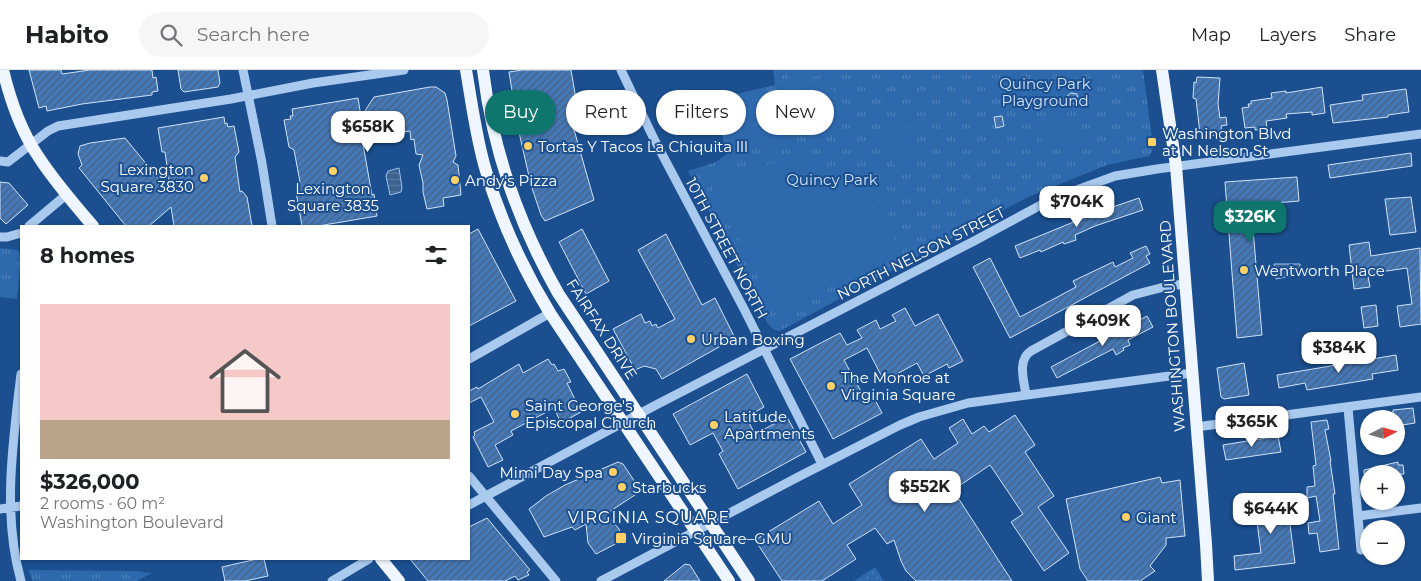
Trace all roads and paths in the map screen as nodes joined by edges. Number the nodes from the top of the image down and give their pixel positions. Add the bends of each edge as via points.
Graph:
1 (3, 70) edge
2 (243, 70) edge
3 (404, 70) edge
4 (466, 70) edge
5 (482, 70) edge
6 (622, 70) edge
7 (1162, 70) edge
8 (248, 95) junction
9 (1421, 134) edge
10 (31, 144) junction
11 (0, 161) edge
12 (1176, 166) junction
13 (66, 195) junction
14 (31, 225) edge
15 (93, 225) edge
16 (272, 225) edge
17 (20, 233) edge
18 (0, 237) edge
19 (1185, 284) junction
20 (565, 304) junction
21 (550, 314) junction
22 (764, 350) junction
23 (470, 358) edge
24 (1192, 373) junction
25 (20, 383) edge
26 (1026, 395) junction
27 (1421, 397) edge
28 (1348, 408) junction
29 (638, 415) junction
30 (623, 423) junction
31 (1196, 427) junction
32 (822, 464) junction
33 (470, 477) edge
34 (485, 496) junction
35 (470, 504) edge
36 (20, 506) edge
37 (5, 508) edge
38 (1421, 508) edge
39 (1358, 516) junction
40 (711, 523) junction
41 (696, 531) junction
42 (1360, 539) edge
43 (367, 560) edge
44 (382, 560) edge
45 (21, 581) edge
46 (332, 581) edge
47 (399, 581) edge
48 (556, 581) edge
49 (601, 581) edge
50 (729, 581) edge
51 (749, 581) edge
52 (1208, 581) edge

1 - 10 main road via 7,88
2 - 8 street
3 - 8 street
4 - 21 main road via 476,130 499,210
5 - 20 main road, FAIRFAX DRIVE via 492,129 517,210
6 - 22 street, 10TH STREET NORTH via 654,139
7 - 12 main road, WASHINGTON BOULEVARD
8 - 10 street via 58,126
8 - 16 street
9 - 12 street, NORTH NELSON STREET
10 - 11 street via 8,162
10 - 13 main road
12 - 19 main road, WASHINGTON BOULEVARD
12 - 22 street, NORTH NELSON STREET via 1115,176 1052,199
13 - 14 street
13 - 15 main road
17 - 18 street
19 - 24 main road, WASHINGTON BOULEVARD
19 - 26 street via 1133,295 1026,354 1022,362
20 - 21 main road
20 - 29 main road, FAIRFAX DRIVE
21 - 23 street
21 - 30 main road
22 - 29 street, NORTH NELSON STREET
22 - 32 street, 10TH STREET NORTH
24 - 26 street
24 - 31 main road, WASHINGTON BOULEVARD
25 - 37 street
26 - 32 street via 962,405 919,417
27 - 28 street
28 - 31 street
28 - 39 street
29 - 30 street, NORTH NELSON STREET
29 - 40 main road, FAIRFAX DRIVE
30 - 34 street, NORTH NELSON STREET
30 - 41 main road
31 - 52 main road, WASHINGTON BOULEVARD
32 - 40 street
33 - 34 street
34 - 35 street, NORTH NELSON STREET
34 - 48 street
36 - 37 street
37 - 45 street
38 - 39 street
39 - 42 street
40 - 41 street
40 - 51 main road, FAIRFAX DRIVE
41 - 49 street
41 - 50 main road
43 - 46 street
44 - 47 main road

